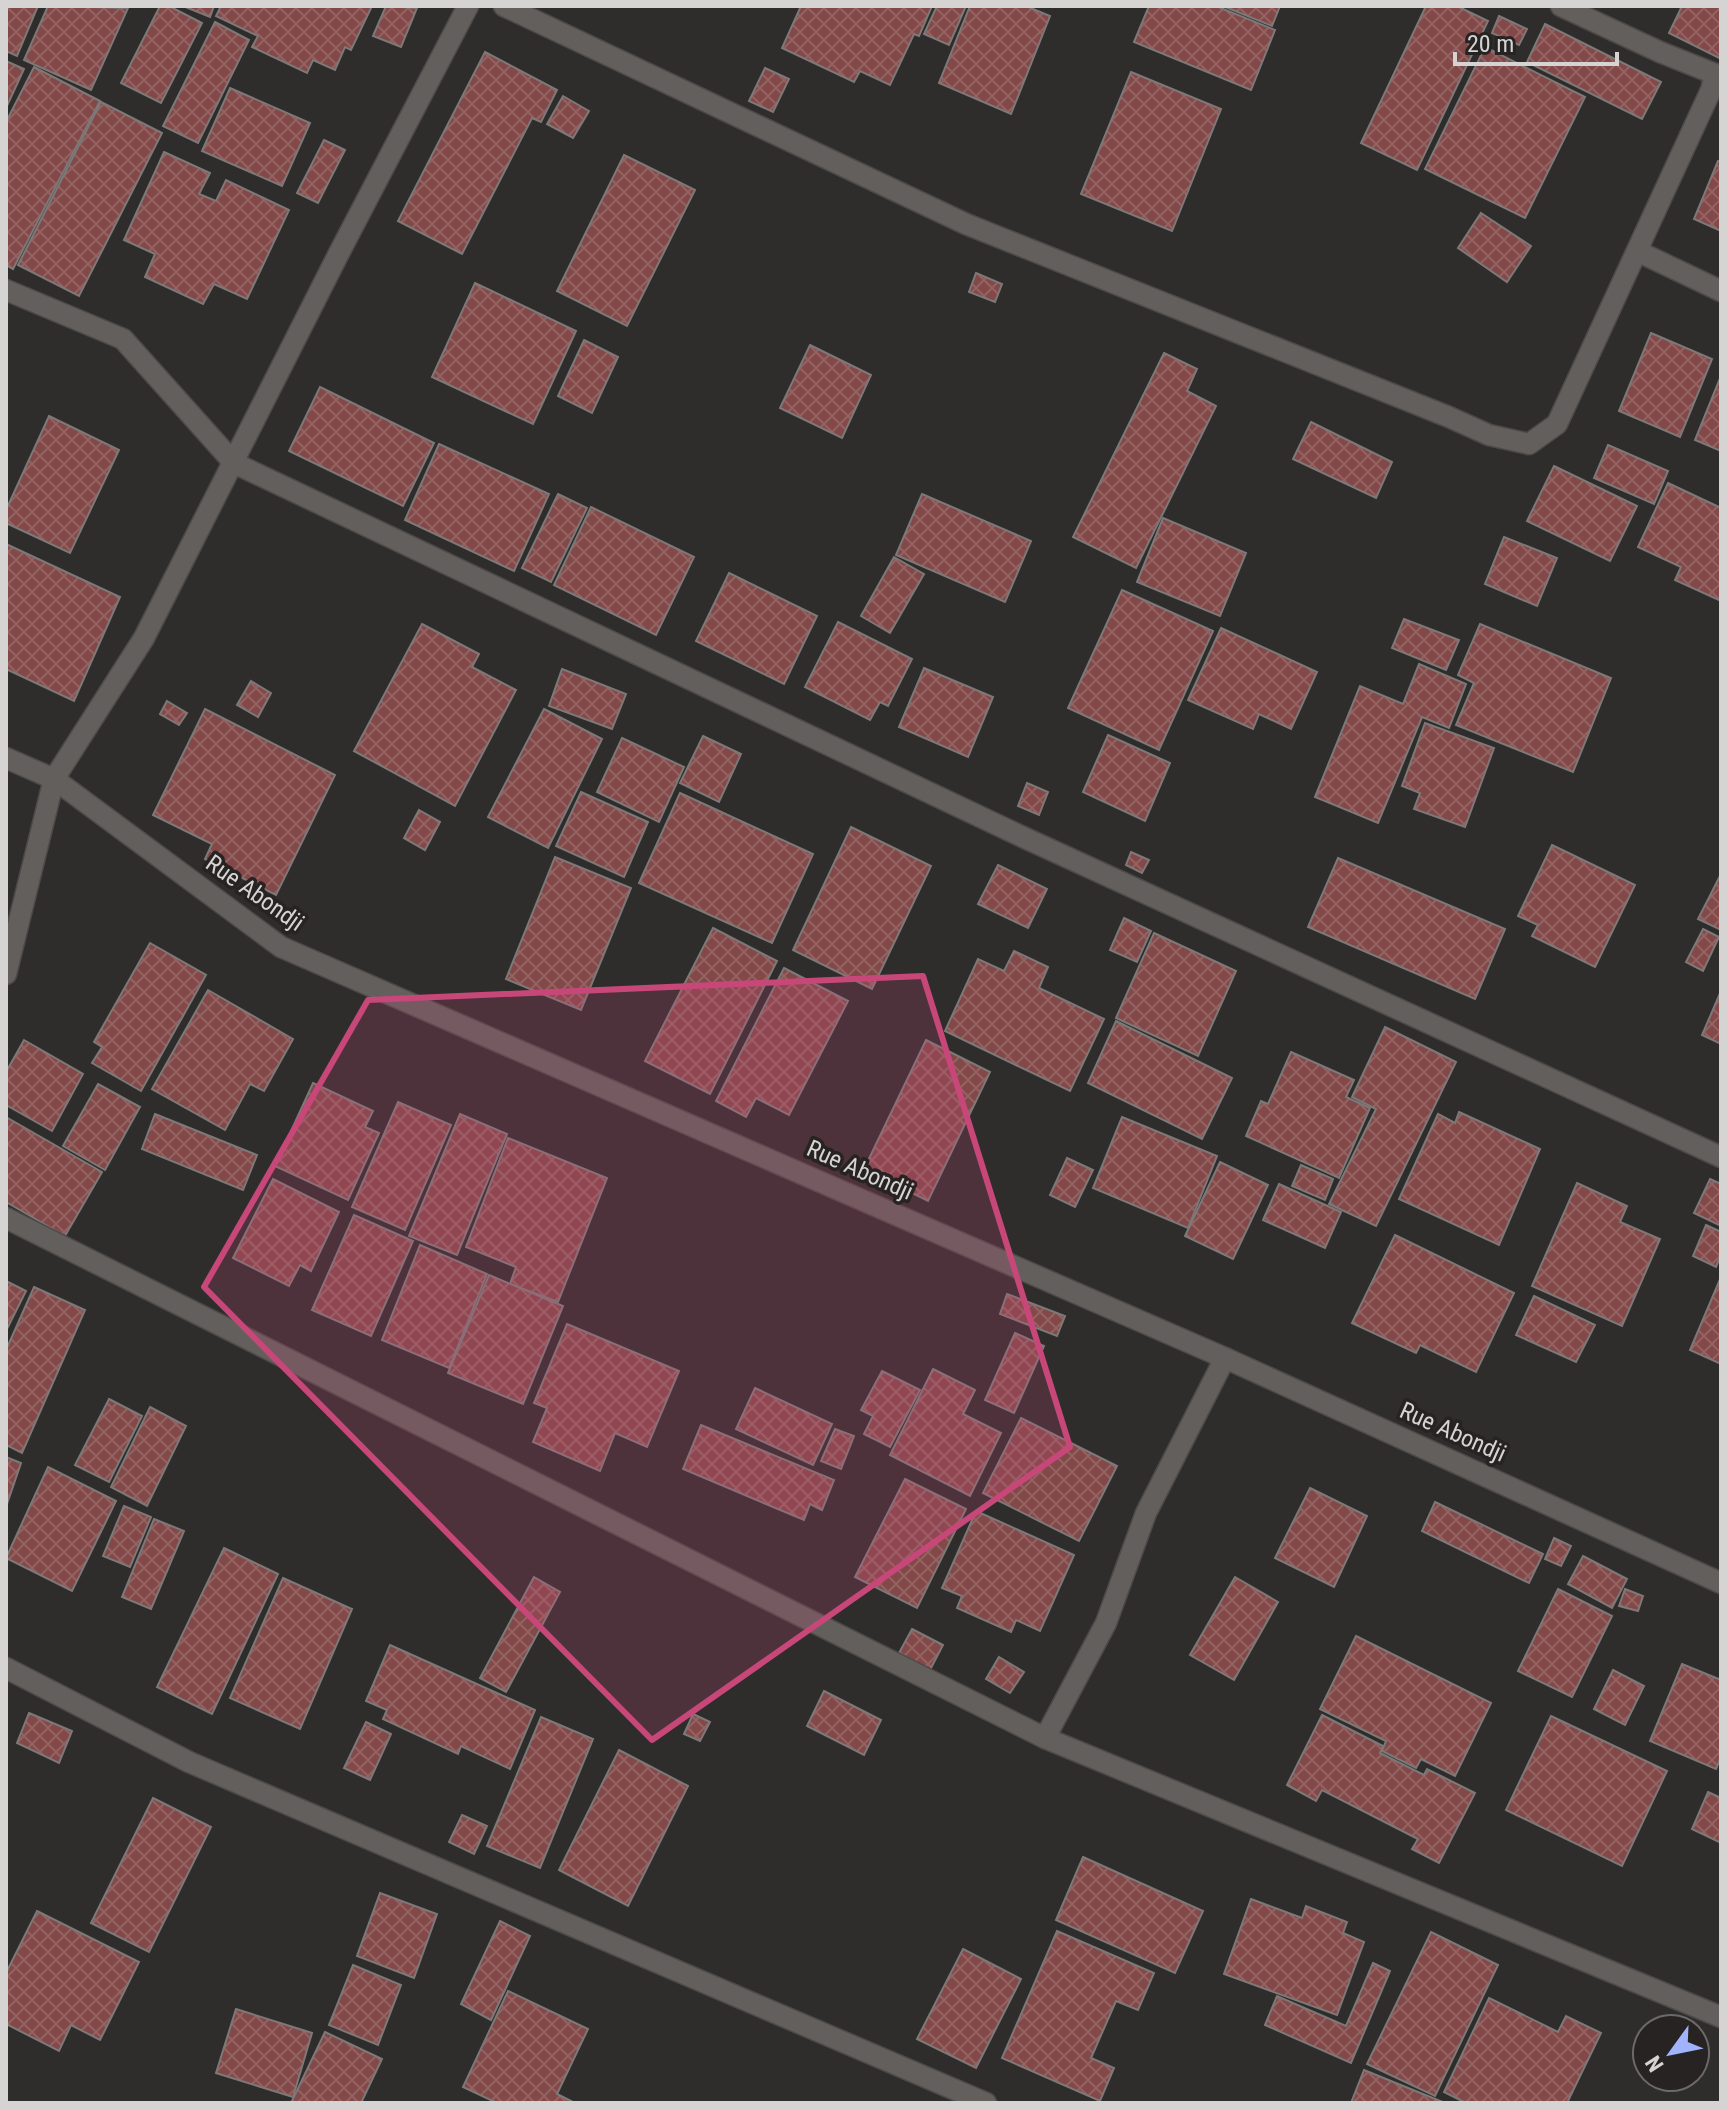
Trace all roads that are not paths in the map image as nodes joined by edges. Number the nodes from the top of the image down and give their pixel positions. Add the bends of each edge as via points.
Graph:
1 (468, 6) edge
2 (504, 6) edge
3 (1561, 6) edge
4 (1637, 251) junction
5 (6, 290) edge
6 (1721, 291) edge
7 (234, 463) junction
8 (6, 758) edge
9 (54, 779) junction
10 (6, 974) edge
11 (1721, 1157) edge
12 (6, 1218) edge
13 (1225, 1358) junction
14 (1721, 1583) edge
15 (6, 1668) edge
16 (1045, 1738) junction
17 (1721, 2017) edge
18 (986, 2103) edge

1 - 7 street
2 - 4 street via 966,224 1489,435 1529,444 1557,424
3 - 4 street via 1715,74
4 - 6 street
5 - 7 street via 123,339
7 - 9 street via 144,638
7 - 11 street via 1025,838
8 - 9 street, Rue Abondji
9 - 10 street
9 - 13 street, Rue Abondji via 281,947
12 - 16 street
13 - 14 street, Rue Abondji
13 - 16 street via 1146,1513 1106,1623
15 - 18 street via 189,1762
16 - 17 street

